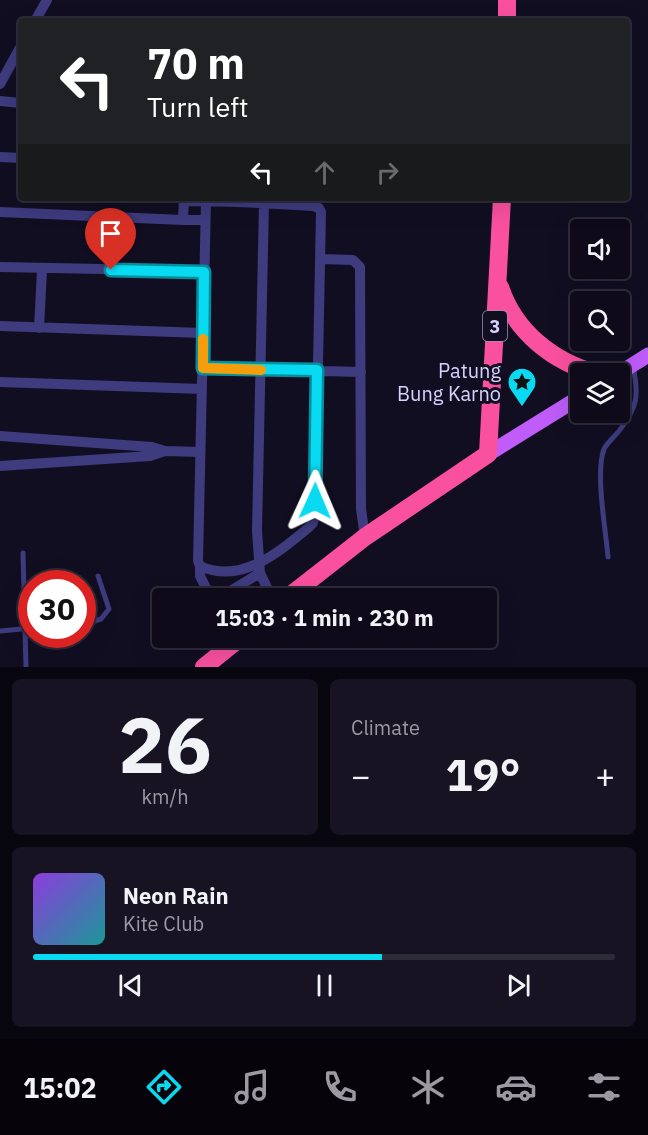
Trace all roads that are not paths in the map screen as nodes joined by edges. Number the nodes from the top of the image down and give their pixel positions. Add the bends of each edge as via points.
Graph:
1 (47, 0) edge
2 (507, 0) edge
3 (37, 18) edge
4 (507, 18) edge
5 (18, 51) edge
6 (0, 84) edge
7 (0, 101) edge
8 (18, 103) edge
9 (0, 157) edge
10 (18, 158) edge
11 (184, 201) edge
12 (207, 201) joint
13 (502, 201) edge
14 (264, 203) junction
15 (0, 212) edge
16 (183, 220) junction
17 (205, 220) junction
18 (320, 259) junction
19 (0, 267) edge
20 (42, 270) junction
21 (204, 272) junction
22 (498, 279) junction
23 (0, 326) edge
24 (39, 328) junction
25 (203, 333) junction
26 (648, 355) edge
27 (570, 364) edge
28 (632, 364) joint
29 (203, 368) junction
30 (261, 370) junction
31 (317, 370) junction
32 (361, 372) junction
33 (0, 382) edge
34 (202, 388) junction
35 (570, 403) edge
36 (0, 436) edge
37 (165, 451) junction
38 (200, 452) junction
39 (488, 454) junction
40 (0, 466) edge
41 (364, 537) junction
42 (23, 554) dead end
43 (608, 557) dead end
44 (200, 566) junction
45 (24, 570) edge
46 (261, 573) junction
47 (99, 576) dead end
48 (268, 588) edge
49 (300, 588) edge
50 (96, 621) edge
51 (18, 629) edge
52 (0, 631) edge
53 (27, 648) edge
54 (228, 648) edge
55 (26, 667) edge
56 (204, 667) edge

1 - 3 street
2 - 4 highway
5 - 6 street
7 - 8 street
9 - 10 street
11 - 16 street
12 - 14 street
12 - 17 street
13 - 22 highway, 3
14 - 18 street via 320,208
14 - 30 street
15 - 16 street
16 - 17 street
17 - 21 street
18 - 31 street
18 - 32 street via 353,260 360,267
19 - 20 street
20 - 21 street
20 - 24 street
21 - 25 street
22 - 27 highway via 506,306 519,325
22 - 39 highway, 3
23 - 24 street
24 - 25 street
25 - 29 street
26 - 28 main road
28 - 43 lane via 638,390 634,405 625,424 605,448 602,464
29 - 30 street
29 - 34 street
30 - 31 street
30 - 46 street via 257,500
31 - 32 street
31 - 46 street via 315,516 313,523
32 - 41 street
33 - 34 street
34 - 38 street
35 - 39 main road
36 - 37 street
37 - 38 street
37 - 40 street via 150,456
38 - 44 street
39 - 41 highway
41 - 49 highway
42 - 45 lane
44 - 46 street via 225,572
44 - 46 street via 200,576 210,596 224,595
46 - 48 street
47 - 50 lane via 109,609
51 - 52 lane
53 - 55 lane
54 - 56 highway

